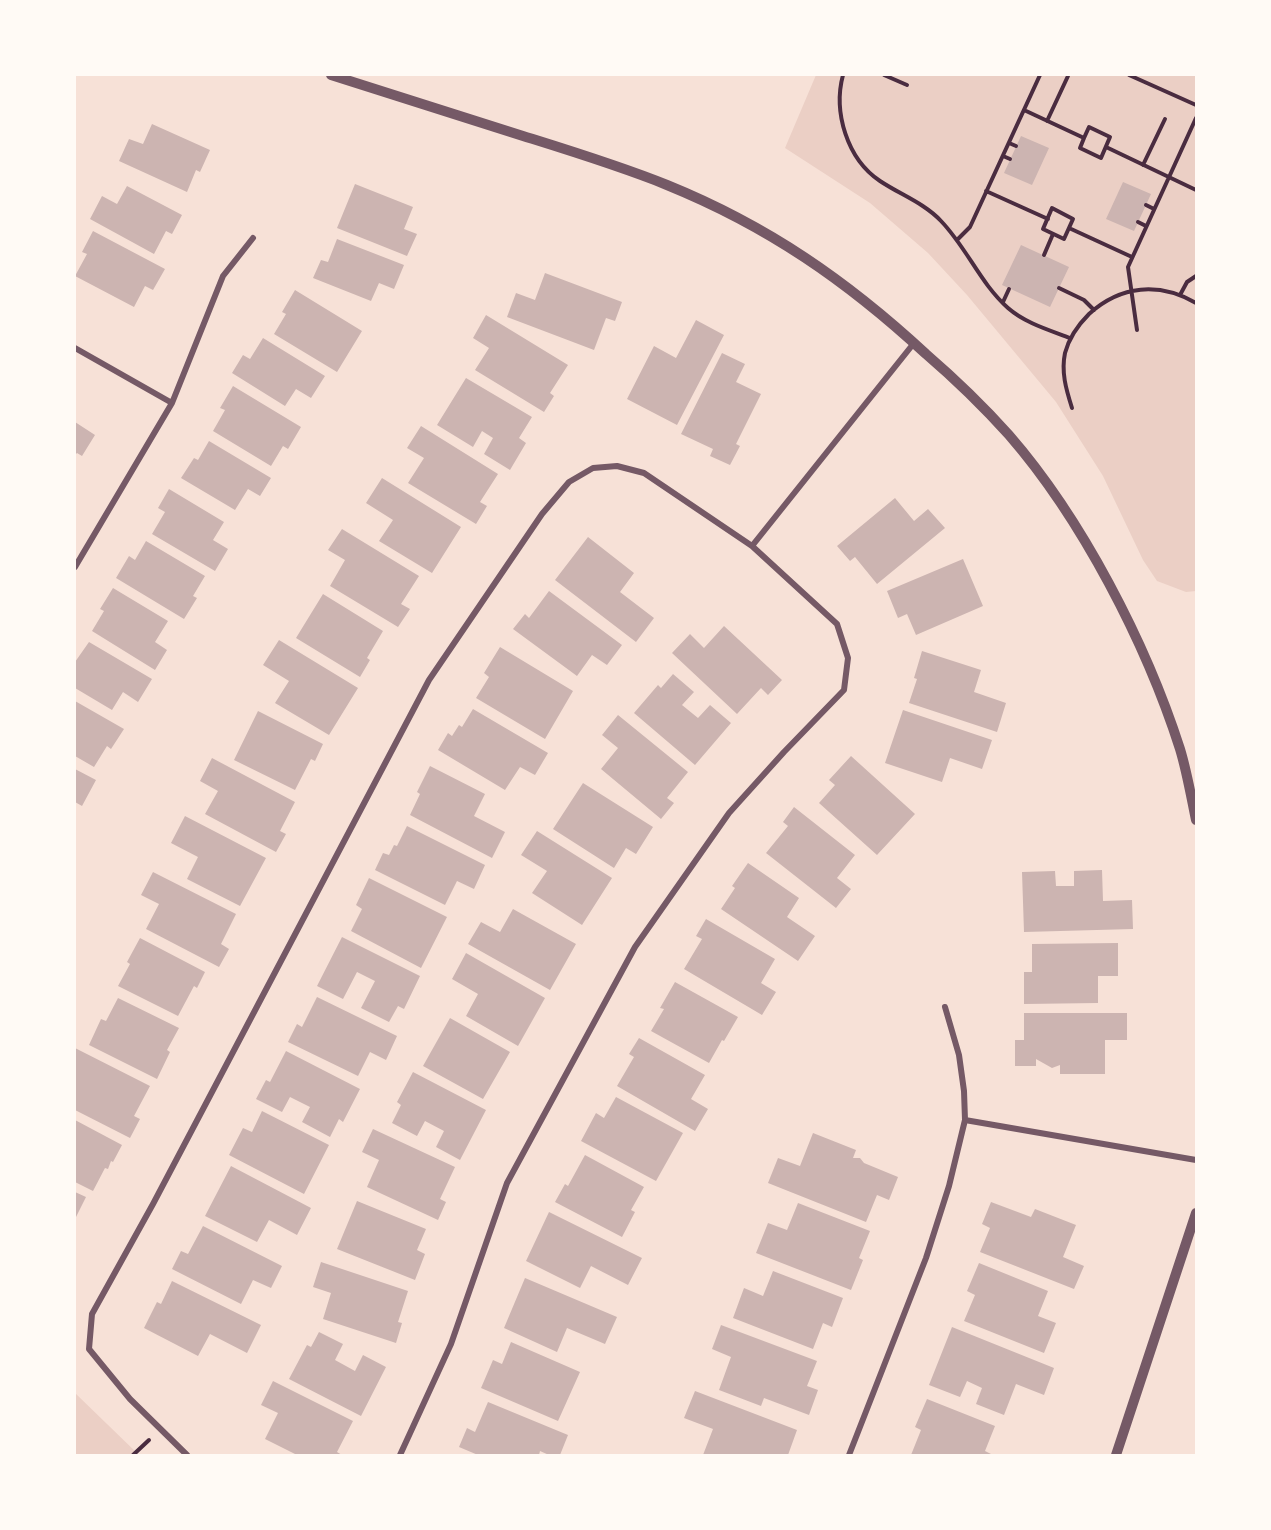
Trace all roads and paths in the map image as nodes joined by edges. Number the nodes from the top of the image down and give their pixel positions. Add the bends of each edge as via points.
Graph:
1 (332, 75) edge
2 (843, 75) edge
3 (884, 75) edge
4 (1040, 75) edge
5 (1129, 75) edge
6 (1068, 76) edge
7 (907, 86) dead end
8 (1196, 105) edge
9 (1024, 110) junction
10 (1196, 118) edge
11 (1165, 119) dead end
12 (1047, 121) junction
13 (1084, 138) junction
14 (1009, 142) junction
15 (1016, 146) dead end
16 (1106, 147) junction
17 (1003, 156) junction
18 (1010, 159) dead end
19 (1143, 165) junction
20 (1169, 176) junction
21 (1196, 190) edge
22 (987, 191) junction
23 (1146, 205) dead end
24 (1154, 209) junction
25 (1048, 219) junction
26 (1138, 222) dead end
27 (1146, 226) junction
28 (1069, 228) junction
29 (1053, 234) junction
30 (253, 238) dead end
31 (957, 240) junction
32 (1044, 255) dead end
33 (1132, 257) junction
34 (1196, 276) edge
35 (1059, 288) dead end
36 (1009, 289) dead end
37 (1131, 291) junction
38 (1180, 295) junction
39 (1003, 302) junction
40 (1196, 303) edge
41 (1094, 310) junction
42 (1137, 330) dead end
43 (1070, 338) junction
44 (914, 343) junction
45 (75, 348) edge
46 (172, 403) junction
47 (1071, 408) dead end
48 (752, 546) junction
49 (75, 567) edge
50 (1196, 820) edge
51 (945, 1007) dead end
52 (965, 1120) junction
53 (1196, 1160) edge
54 (1196, 1213) edge
55 (187, 1455) edge
56 (400, 1455) edge
57 (849, 1455) edge
58 (1116, 1455) edge

1 - 44 street via 669,185 795,249 863,298
2 - 31 path via 841,119 855,155 880,181 929,209
3 - 7 path
4 - 9 path
5 - 8 path
6 - 12 path
9 - 12 path
9 - 14 path
10 - 20 path
11 - 19 path
12 - 13 path
13 - 16 path via 1089,127 1110,137
13 - 16 path via 1080,148 1101,158
14 - 15 path
14 - 17 path
16 - 19 path
17 - 18 path
17 - 22 path
19 - 20 path
20 - 21 path
20 - 24 path
22 - 25 path
22 - 31 path via 970,227
23 - 24 path
24 - 27 path
25 - 28 path via 1053,208 1073,219
25 - 29 path via 1043,229
26 - 27 path
27 - 33 path
28 - 29 path via 1064,239
28 - 33 path
29 - 32 path
30 - 46 street via 223,276
31 - 39 path
33 - 37 path via 1128,267
34 - 38 path via 1187,282
35 - 41 path via 1084,300
36 - 39 path
37 - 38 path via 1156,290
37 - 41 path via 1112,297
37 - 42 path
38 - 40 path
39 - 43 path via 1026,320
41 - 43 path
43 - 47 path via 1063,372
44 - 48 street
44 - 50 street via 1009,435 1093,555 1158,689 1181,752
45 - 46 street
46 - 49 street
48 - 55 street via 645,473 617,466 593,468 569,482 542,514 429,680 92,1314 89,1349 130,1400
48 - 56 street via 837,624 848,658 844,690 729,813 635,947 507,1183 451,1344
51 - 52 street via 958,1055
52 - 53 street
52 - 57 street via 926,1258
54 - 58 street

